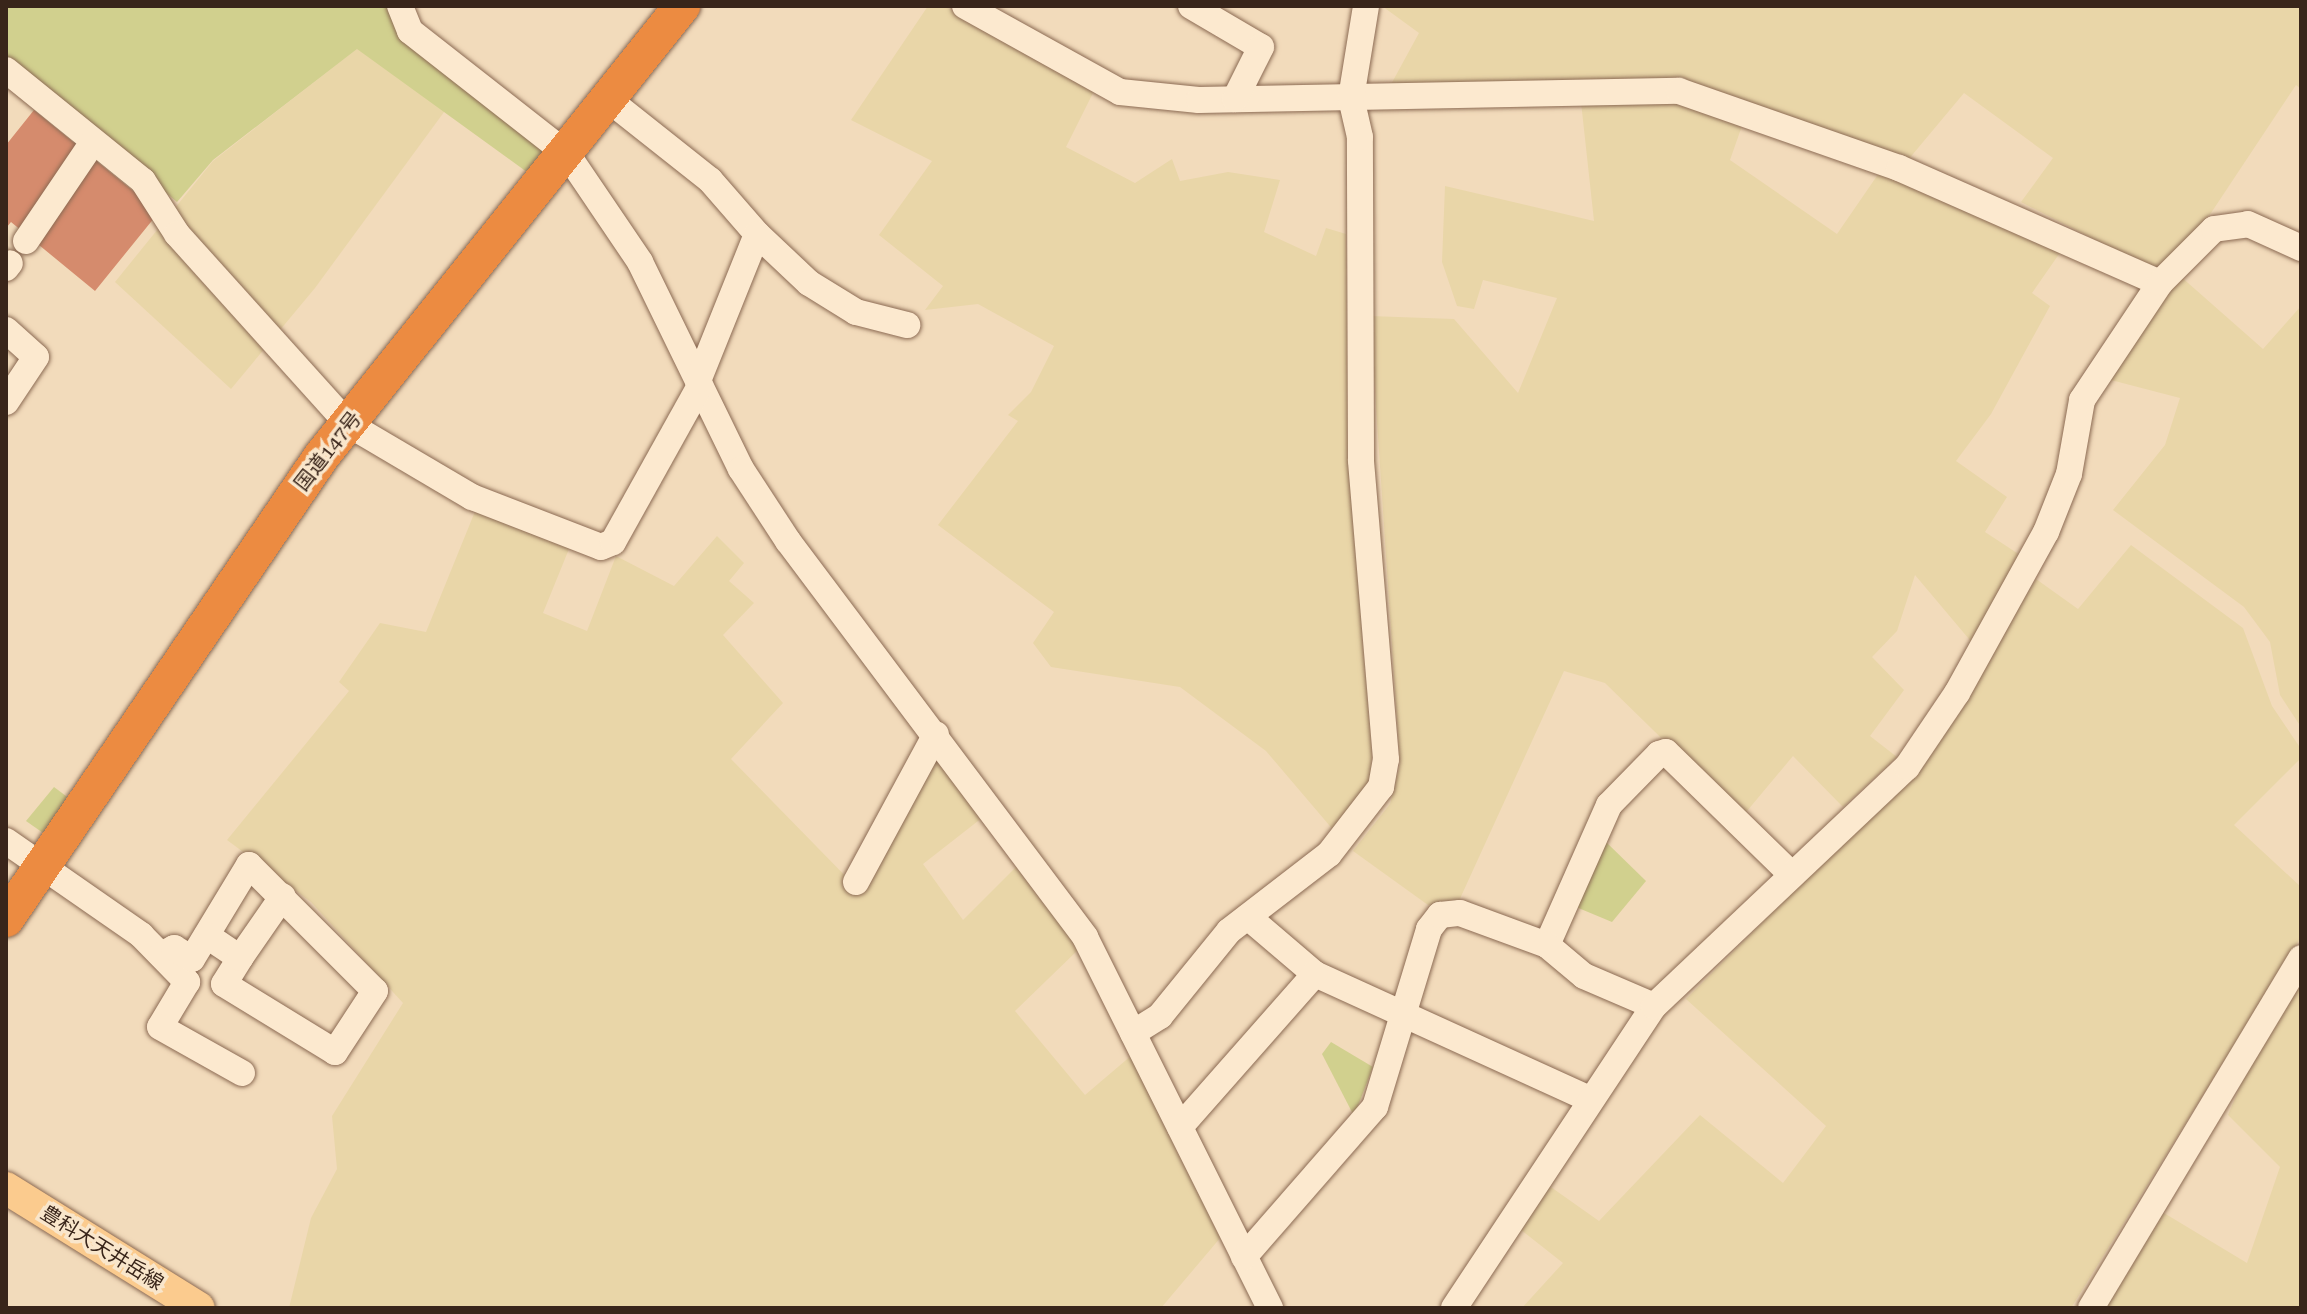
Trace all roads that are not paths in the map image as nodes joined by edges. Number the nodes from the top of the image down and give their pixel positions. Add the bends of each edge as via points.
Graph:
1 (400, 6) edge
2 (682, 6) edge
3 (965, 6) edge
4 (1191, 6) edge
5 (1366, 6) edge
6 (6, 70) edge
7 (1351, 98) junction
8 (1235, 99) junction
9 (609, 100) junction
10 (93, 142) junction
11 (567, 154) junction
12 (757, 234) junction
13 (26, 241) dead end
14 (2301, 248) edge
15 (2160, 283) junction
16 (907, 325) dead end
17 (6, 330) edge
18 (699, 384) junction
19 (6, 402) edge
20 (348, 424) junction
21 (936, 734) junction
22 (6, 841) edge
23 (43, 871) junction
24 (1789, 872) junction
25 (856, 882) dead end
26 (283, 896) junction
27 (1248, 917) junction
28 (6, 919) edge
29 (207, 936) junction
30 (1547, 945) junction
31 (161, 955) junction
32 (240, 958) junction
33 (2301, 958) edge
34 (1315, 974) junction
35 (1654, 1006) junction
36 (1399, 1017) junction
37 (1133, 1033) junction
38 (242, 1073) dead end
39 (1591, 1100) junction
40 (1180, 1127) junction
41 (6, 1188) edge
42 (1244, 1257) junction
43 (199, 1308) edge
44 (1270, 1308) edge
45 (1454, 1308) edge
46 (2091, 1308) edge

1 - 11 street via 410,31
2 - 9 highway, 国道147号
3 - 8 street via 1120,92
4 - 8 street via 1261,47
5 - 7 street
6 - 10 street
7 - 8 street
7 - 15 street via 1679,91 1899,168
7 - 27 street via 1360,137 1361,460 1386,759 1381,787 1364,817 1329,854
9 - 11 highway, 国道147号
9 - 12 street via 721,191
10 - 13 street
10 - 20 street via 143,181 177,234
11 - 18 street via 640,262
11 - 20 highway, 国道147号
12 - 16 street via 809,283 856,312
12 - 18 street
14 - 15 street via 2248,224 2214,229
15 - 24 street via 2082,400 2069,474 2046,532 1957,693 1907,767
17 - 19 street via 36,357
18 - 20 street via 613,542 601,547 472,497
18 - 21 street via 741,469 788,541
20 - 23 highway, 国道147号 via 181,657
21 - 25 street
21 - 37 street via 1085,937
22 - 23 street
23 - 28 highway, 国道147号
23 - 31 street via 141,935
24 - 30 street via 1666,752 1659,754 1609,805
24 - 35 street
26 - 29 street via 249,865
26 - 32 street
26 - 32 street via 375,991 335,1052 224,984
27 - 34 street
27 - 37 street via 1160,1016
29 - 31 street via 192,959 174,948
29 - 32 street
30 - 35 street via 1584,976
30 - 36 street via 1460,913 1440,915 1429,929
31 - 38 street via 187,982 160,1027
33 - 46 street
34 - 36 street
34 - 40 street
35 - 39 street
36 - 39 street
36 - 42 street via 1375,1107
37 - 40 street
39 - 45 street
40 - 42 street
41 - 43 main road, 豊科大天井岳線
42 - 44 street

